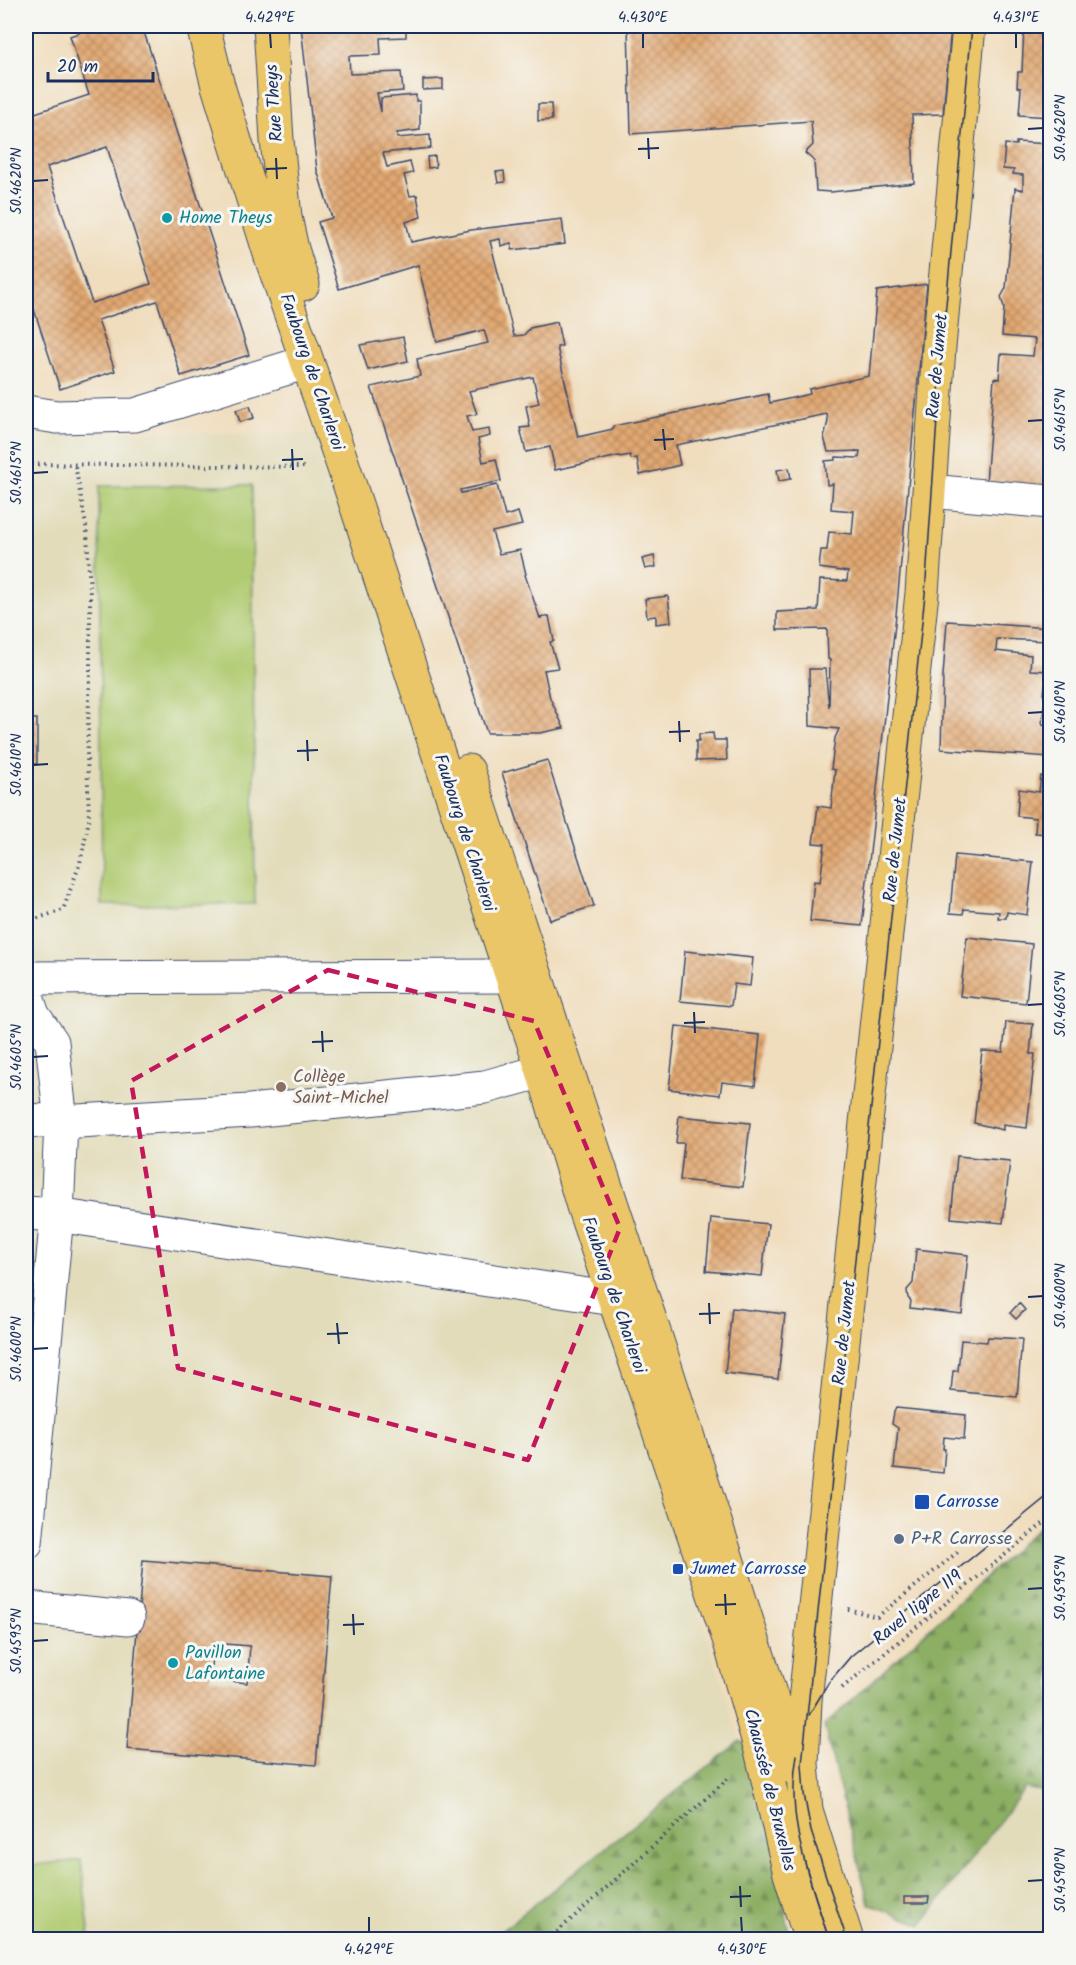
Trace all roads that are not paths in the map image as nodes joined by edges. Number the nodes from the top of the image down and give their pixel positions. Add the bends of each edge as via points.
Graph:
1 (202, 26) edge
2 (270, 26) edge
3 (969, 26) edge
4 (307, 362) junction
5 (26, 412) edge
6 (930, 491) junction
7 (1050, 502) edge
8 (511, 976) junction
9 (26, 978) edge
10 (26, 994) edge
11 (543, 1071) junction
12 (26, 1120) edge
13 (62, 1122) junction
14 (41, 1214) edge
15 (614, 1299) junction
16 (645, 1348) junction
17 (26, 1543) edge
18 (26, 1608) edge
19 (128, 1618) dead end
20 (729, 1639) junction
21 (810, 1657) junction
22 (760, 1659) junction
23 (804, 1794) junction
24 (811, 1940) edge
25 (847, 1940) edge

1 - 4 main road, Faubourg de Charleroi via 271,257
2 - 16 main road, Rue Theys via 277,140 292,249
3 - 6 main road, Rue de Jumet via 939,347
4 - 5 street via 135,415 57,417
4 - 8 main road, Faubourg de Charleroi
6 - 7 street
6 - 21 main road, Rue de Jumet via 894,876
8 - 9 street
8 - 11 main road, Faubourg de Charleroi
10 - 13 street via 33,1015 52,1042
11 - 13 street via 485,1087 249,1111
11 - 15 main road, Faubourg de Charleroi
12 - 13 street
13 - 14 street
14 - 15 street
14 - 17 street
15 - 16 main road, Faubourg de Charleroi
16 - 20 main road, Faubourg de Charleroi
16 - 22 main road
18 - 19 street
20 - 22 main road via 748,1660
20 - 24 main road, Chaussée de Bruxelles via 761,1750 789,1874
21 - 22 main road
21 - 23 main road, Chaussée de Bruxelles via 802,1764
22 - 23 main road
23 - 25 main road, Chaussée de Bruxelles via 811,1831

